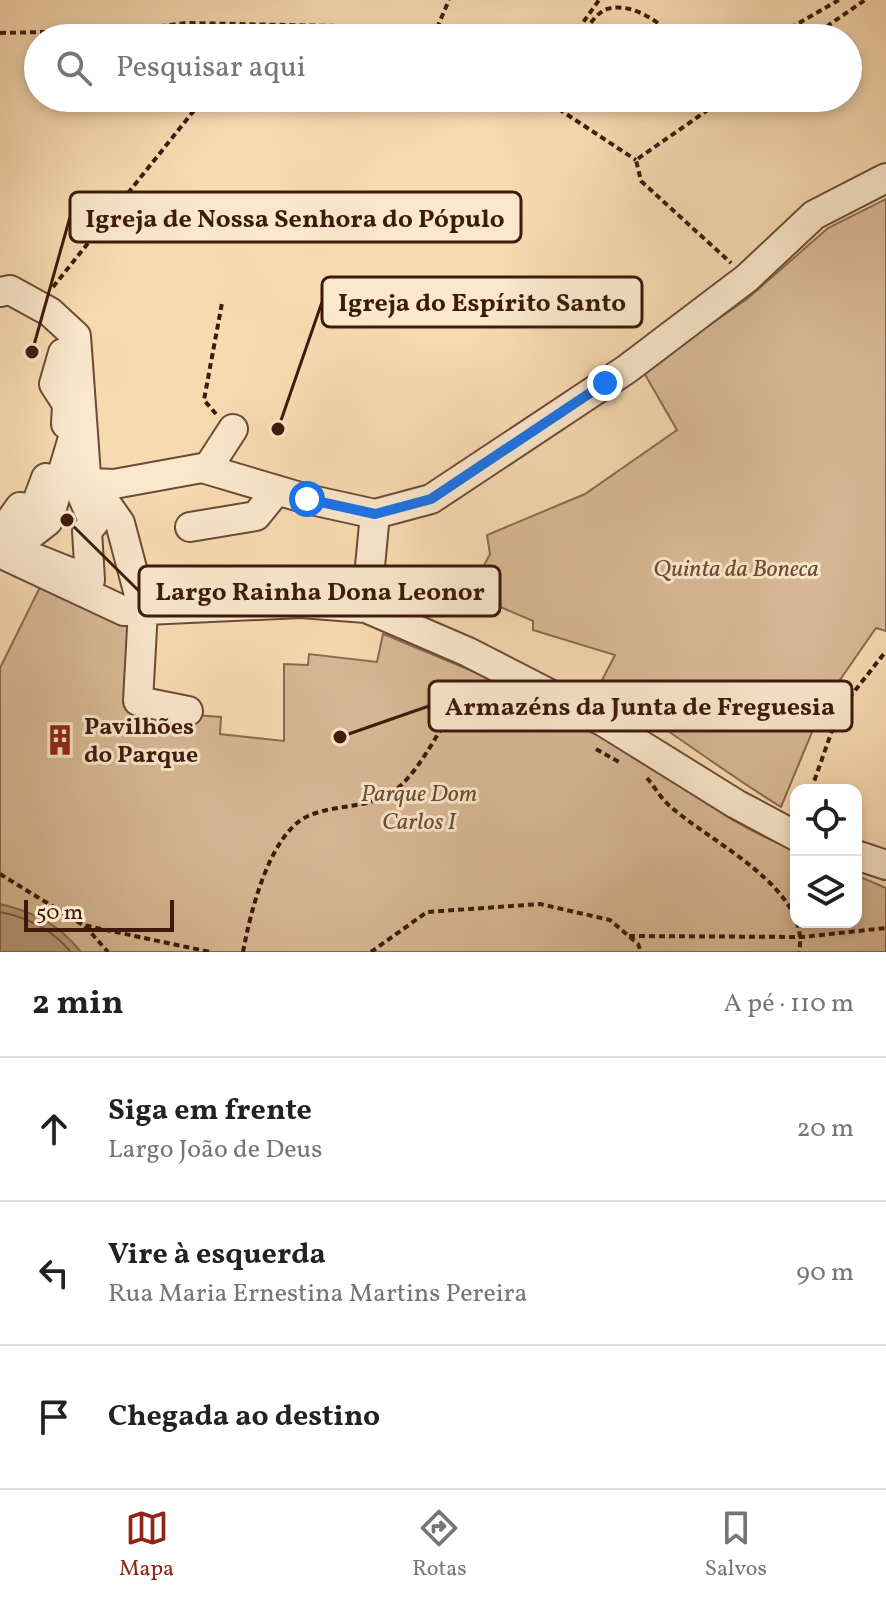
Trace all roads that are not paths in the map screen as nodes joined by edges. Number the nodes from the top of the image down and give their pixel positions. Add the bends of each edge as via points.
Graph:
1 (886, 178) edge
2 (0, 292) edge
3 (63, 353) dead end
4 (233, 429) road end
5 (207, 469) junction
6 (93, 483) junction
7 (266, 486) junction
8 (375, 514) junction
9 (190, 527) dead end
10 (3, 548) edge
11 (366, 608) junction
12 (143, 610) junction
13 (188, 711) dead end
14 (790, 833) edge
15 (859, 856) edge
16 (886, 865) edge

1 - 8 street via 814,215 747,278 627,369 431,499
2 - 6 street via 10,290 50,312 76,336 86,475
3 - 10 street via 54,384 67,404 68,420 34,510 20,507
4 - 5 street
5 - 6 street
5 - 7 street
6 - 12 street via 120,523
7 - 8 street
7 - 9 street via 256,516
8 - 11 street
10 - 10 street via 90,580 87,531 94,523 75,479 72,441 48,521
10 - 12 street via 124,611
11 - 12 street via 301,603
11 - 14 street via 468,652 604,722
12 - 13 street via 138,701
15 - 16 street

